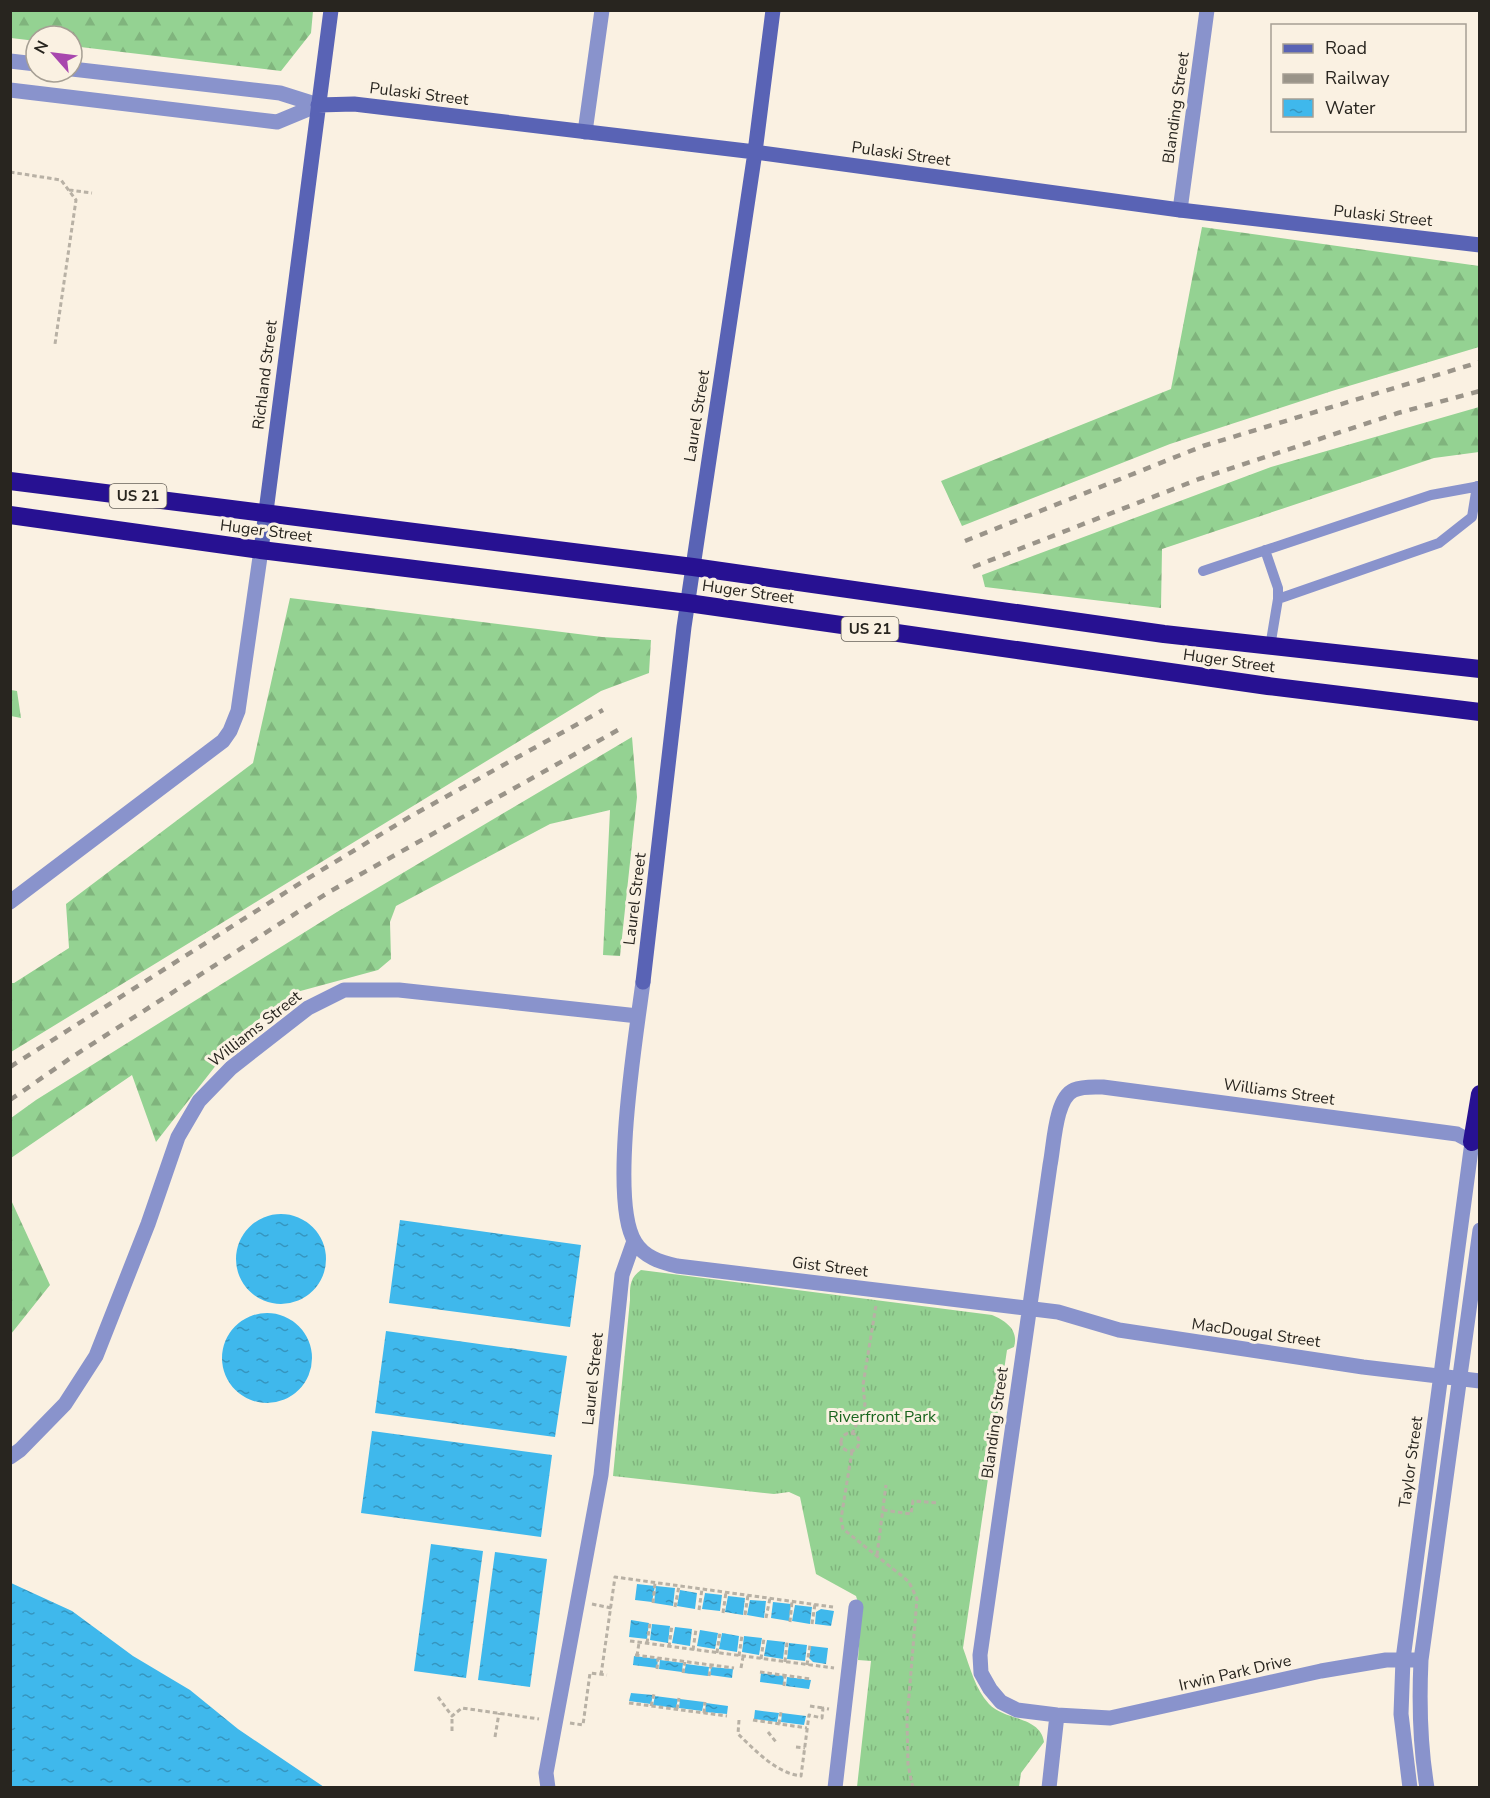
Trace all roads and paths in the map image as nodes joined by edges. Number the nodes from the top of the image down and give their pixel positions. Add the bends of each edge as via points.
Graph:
1 (331, 10) edge
2 (602, 10) edge
3 (773, 10) edge
4 (1207, 10) edge
5 (84, 70) edge
6 (10, 90) edge
7 (318, 105) junction
8 (585, 132) junction
9 (755, 152) junction
10 (10, 172) edge
11 (69, 190) junction
12 (92, 193) dead end
13 (1180, 210) junction
14 (1479, 245) edge
15 (55, 344) dead end
16 (10, 481) edge
17 (1478, 486) edge
18 (265, 512) junction
19 (10, 514) edge
20 (261, 550) junction
21 (1265, 550) junction
22 (693, 567) junction
23 (1203, 571) dead end
24 (1278, 599) junction
25 (688, 603) junction
26 (1270, 646) junction
27 (1479, 669) edge
28 (1479, 712) edge
29 (10, 902) edge
30 (638, 1016) junction
31 (1072, 1090) joint
32 (1479, 1094) edge
33 (1476, 1143) edge
34 (1479, 1230) edge
35 (634, 1241) junction
36 (879, 1291) junction
37 (1029, 1309) junction
38 (1441, 1375) junction
39 (1459, 1378) junction
40 (1479, 1380) edge
41 (852, 1434) junction
42 (852, 1451) junction
43 (10, 1457) edge
44 (886, 1485) dead end
45 (939, 1503) dead end
46 (883, 1510) junction
47 (877, 1555) junction
48 (656, 1582) junction
49 (679, 1586) junction
50 (702, 1589) junction
51 (726, 1592) junction
52 (748, 1595) junction
53 (770, 1598) junction
54 (792, 1601) junction
55 (653, 1604) dead end
56 (816, 1605) junction
57 (675, 1607) dead end
58 (833, 1607) dead end
59 (856, 1607) dead end
60 (699, 1610) dead end
61 (723, 1613) dead end
62 (745, 1616) dead end
63 (766, 1618) dead end
64 (790, 1622) dead end
65 (650, 1623) dead end
66 (812, 1624) dead end
67 (672, 1626) dead end
68 (696, 1629) dead end
69 (720, 1632) dead end
70 (742, 1635) dead end
71 (764, 1638) dead end
72 (630, 1641) dead end
73 (639, 1642) junction
74 (787, 1642) dead end
75 (647, 1643) junction
76 (810, 1645) dead end
77 (669, 1647) junction
78 (693, 1650) junction
79 (717, 1653) junction
80 (741, 1656) junction
81 (658, 1658) junction
82 (761, 1659) junction
83 (1403, 1659) junction
84 (1421, 1660) junction
85 (685, 1662) junction
86 (784, 1662) junction
87 (711, 1665) junction
88 (807, 1665) junction
89 (734, 1668) dead end
90 (741, 1668) dead end
91 (828, 1668) dead end
92 (657, 1669) dead end
93 (581, 1672) dead end
94 (760, 1672) dead end
95 (590, 1673) junction
96 (683, 1673) dead end
97 (601, 1674) junction
98 (607, 1675) dead end
99 (785, 1675) junction
100 (709, 1676) dead end
101 (811, 1679) dead end
102 (784, 1686) dead end
103 (654, 1694) dead end
104 (438, 1697) dead end
105 (679, 1698) dead end
106 (705, 1702) dead end
107 (629, 1703) dead end
108 (651, 1706) junction
109 (810, 1706) dead end
110 (824, 1708) junction
111 (677, 1709) junction
112 (844, 1711) junction
113 (781, 1712) dead end
114 (499, 1713) junction
115 (704, 1713) junction
116 (1057, 1715) junction
117 (452, 1716) junction
118 (727, 1716) dead end
119 (546, 1720) dead end
120 (739, 1720) dead end
121 (753, 1720) dead end
122 (566, 1722) dead end
123 (779, 1724) junction
124 (807, 1728) junction
125 (452, 1731) dead end
126 (768, 1732) dead end
127 (495, 1737) dead end
128 (776, 1742) dead end
129 (796, 1747) dead end
130 (805, 1748) junction
131 (548, 1788) edge
132 (836, 1788) edge
133 (913, 1788) edge
134 (1049, 1788) edge
135 (1410, 1788) edge
136 (1428, 1788) edge

1 - 7 street, Richland Street
2 - 8 street
3 - 9 street, Laurel Street
4 - 13 street, Blanding Street
5 - 7 street, Pulaski Street via 280,93
6 - 7 street, Pulaski Street via 277,122
7 - 8 street, Pulaski Street via 354,104
7 - 18 street, Richland Street
8 - 9 street, Pulaski Street
9 - 13 street, Pulaski Street
9 - 22 street, Laurel Street
10 - 11 path via 61,180
11 - 12 path
11 - 15 path via 76,200
13 - 14 street, Pulaski Street
16 - 18 highway, Huger Street / US 21
17 - 21 lane via 1431,495
17 - 24 lane via 1472,517 1444,541
18 - 20 street, Richland Street
18 - 22 highway, Huger Street / US 21
19 - 20 highway, Huger Street / US 21
20 - 25 highway, Huger Street / US 21
20 - 29 street, Richland Street via 238,711 223,741
21 - 23 lane
21 - 24 lane
22 - 25 street, Laurel Street
22 - 26 highway, Huger Street / US 21
24 - 26 lane
25 - 28 highway, Huger Street / US 21 via 1268,686
25 - 30 street, Laurel Street
26 - 27 highway, Huger Street / US 21
30 - 35 street, Laurel Street via 623,1186 625,1212
30 - 43 street, Williams Street via 399,990 344,990 308,1008 231,1068 199,1101 177,1137 96,1356 65,1404
31 - 33 street, Williams Street via 1103,1087 1225,1102 1457,1134
31 - 37 street, Blanding Street via 1060,1106
32 - 33 highway
33 - 38 street, Taylor Street
34 - 39 street
35 - 36 street, Gist Street via 647,1256 677,1266
35 - 131 street, Laurel Street via 622,1275 601,1475 546,1773
36 - 37 street, Gist Street
36 - 41 path via 864,1379 865,1406
37 - 38 street, MacDougal Street via 1058,1312 1119,1330
37 - 116 street, Blanding Street via 980,1654 981,1672 1001,1702 1017,1710
38 - 39 street, MacDougal Street
38 - 83 street, Taylor Street
39 - 40 street, MacDougal Street
39 - 84 street
41 - 42 path via 859,1443
41 - 42 path via 844,1436 841,1444 846,1451
42 - 47 path via 842,1524
44 - 46 path
45 - 46 path via 913,1501 911,1514
46 - 47 path
47 - 133 path via 909,1582 917,1599 907,1719 908,1766
48 - 49 path
48 - 55 path
48 - 97 path via 615,1577
49 - 50 path
49 - 57 path
50 - 51 path
50 - 60 path
51 - 52 path
51 - 61 path
52 - 53 path
52 - 62 path
53 - 54 path
53 - 63 path
54 - 56 path
54 - 64 path
56 - 58 path
56 - 66 path
59 - 112 street
65 - 75 path
67 - 77 path
68 - 78 path
69 - 79 path
70 - 80 path
71 - 82 path
72 - 73 path
73 - 75 path
73 - 81 path via 636,1655
74 - 86 path
75 - 77 path
76 - 88 path
77 - 78 path
78 - 79 path
79 - 80 path
80 - 82 path
80 - 90 path
81 - 85 path
81 - 92 path
82 - 86 path
83 - 84 street, Irwin Park Drive
83 - 116 street, Irwin Park Drive via 1321,1671 1110,1718
83 - 135 street, Taylor Street via 1401,1714
84 - 136 street via 1420,1707
85 - 87 path
85 - 96 path
86 - 88 path
87 - 89 path
87 - 100 path
88 - 91 path
93 - 95 path
94 - 99 path
95 - 97 path
95 - 122 path via 583,1725
97 - 98 path
99 - 101 path
99 - 102 path
103 - 108 path
104 - 117 path
105 - 111 path
106 - 115 path
107 - 108 path
108 - 111 path
109 - 110 path
110 - 112 path
110 - 124 path via 822,1718 809,1715
111 - 115 path
112 - 132 street
113 - 123 path
114 - 117 path via 462,1708
114 - 119 path
114 - 127 path
115 - 118 path
116 - 134 street
117 - 125 path
120 - 130 path via 738,1734 789,1774 801,1776
121 - 123 path
123 - 124 path
124 - 130 path
126 - 128 path
129 - 130 path

